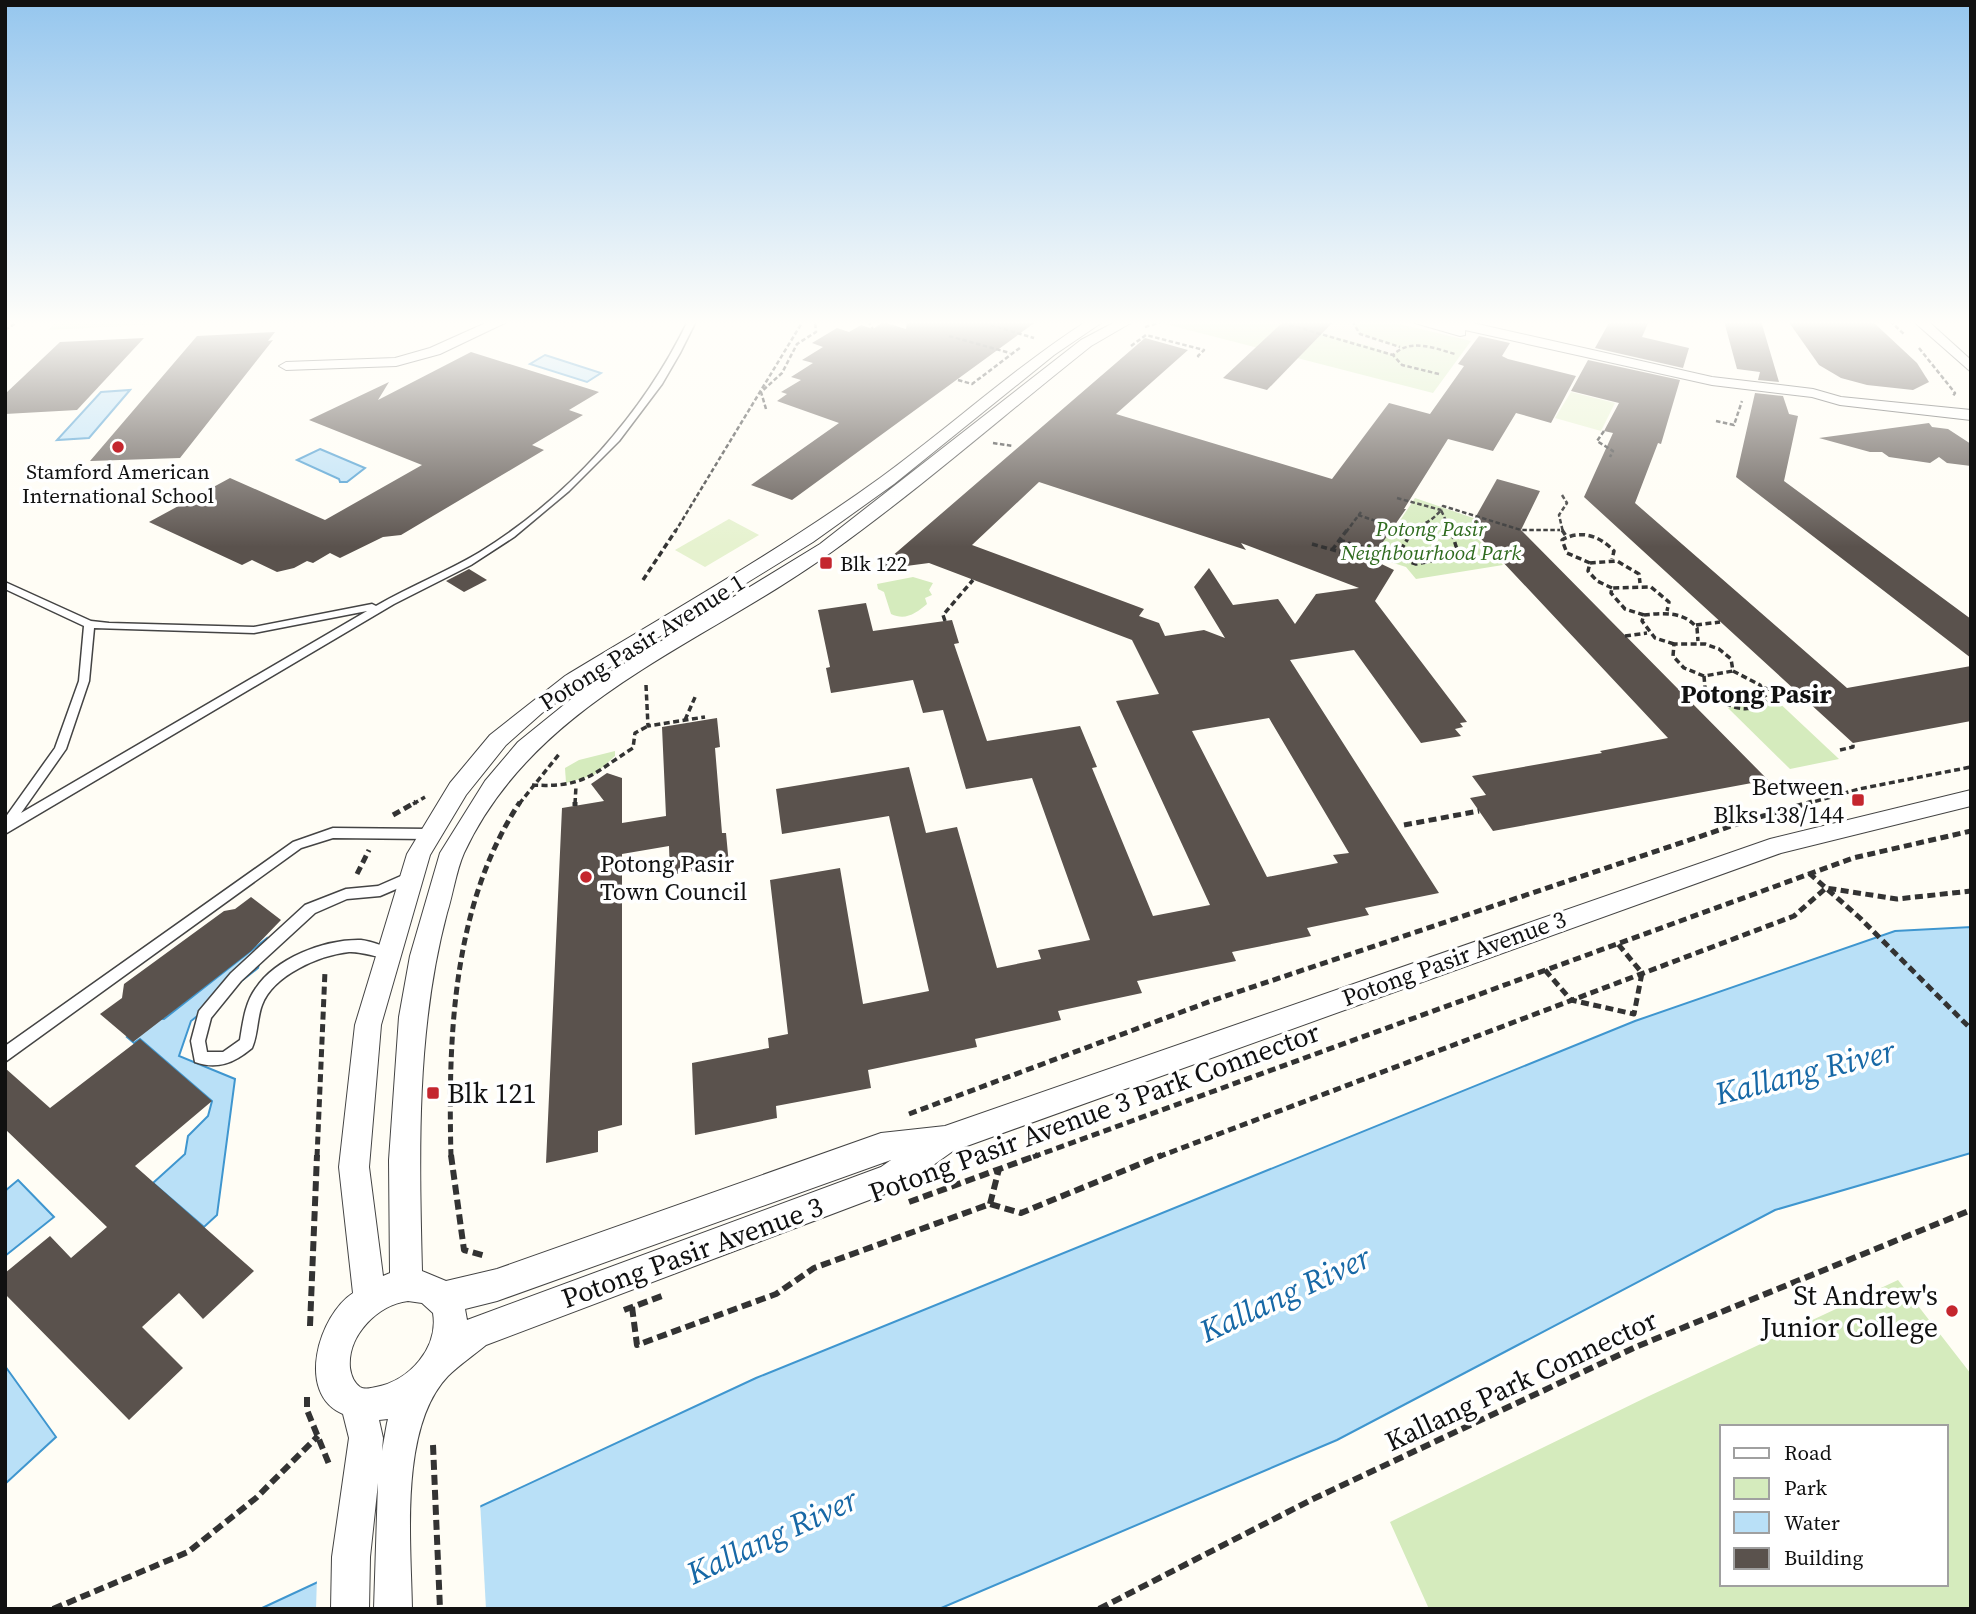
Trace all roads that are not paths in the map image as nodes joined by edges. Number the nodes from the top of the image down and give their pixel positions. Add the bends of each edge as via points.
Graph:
1 (651, 396) edge
2 (993, 396) edge
3 (1018, 396) edge
4 (1778, 396) edge
5 (1824, 396) edge
6 (1840, 401) junction
7 (1971, 415) edge
8 (5, 585) edge
9 (390, 602) junction
10 (89, 624) junction
11 (1971, 799) edge
12 (5, 828) edge
13 (429, 834) junction
14 (410, 877) junction
15 (387, 953) junction
16 (5, 1055) edge
17 (945, 1140) junction
18 (407, 1285) junction
19 (442, 1298) junction
20 (370, 1299) junction
21 (432, 1371) junction
22 (362, 1421) junction
23 (350, 1609) edge
24 (393, 1609) edge

1 - 9 lane via 634,421 510,536 454,571
2 - 13 street, Potong Pasir Avenue 1 via 807,538 535,708 498,740
3 - 18 street, Potong Pasir Avenue 1 via 826,548 562,714 493,787 452,853 423,956 412,1017 404,1160
4 - 6 street
5 - 6 street
6 - 7 street
8 - 10 lane
9 - 10 lane via 254,630
9 - 12 lane
10 - 12 lane via 84,681 60,749
11 - 17 street, Potong Pasir Avenue 3 via 1778,845
13 - 14 street, Potong Pasir Avenue 1
13 - 16 lane via 333,833 297,845
14 - 15 street, Potong Pasir Avenue 1
14 - 15 lane via 380,891 346,894 310,909 236,977 204,1015 198,1041 200,1057 214,1062 247,1043 252,1012 264,987 291,966 329,950 361,946
15 - 20 street, Potong Pasir Avenue 1 via 368,1025 354,1167
17 - 19 street, Potong Pasir Avenue 3 via 881,1147 497,1285
17 - 21 street, Potong Pasir Avenue 3 via 890,1178 475,1333
18 - 19 street via 433,1290
18 - 20 street
19 - 21 street via 451,1323
20 - 22 street via 342,1330 331,1368 334,1384
21 - 22 street via 407,1396 372,1407
21 - 24 street via 393,1531
22 - 23 street

